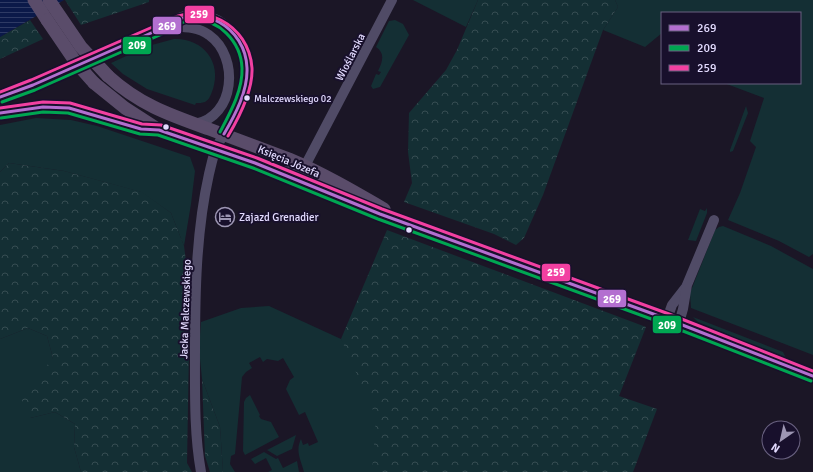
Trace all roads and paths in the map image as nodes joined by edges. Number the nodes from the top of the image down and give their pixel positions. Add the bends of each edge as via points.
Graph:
1 (34, 0) edge
2 (49, 0) edge
3 (392, 0) edge
4 (167, 26) junction
5 (0, 98) edge
6 (0, 113) edge
7 (195, 124) junction
8 (159, 130) junction
9 (224, 134) junction
10 (216, 149) junction
11 (306, 166) junction
12 (274, 171) junction
13 (314, 188) junction
14 (714, 220) dead end
15 (415, 226) junction
16 (673, 321) junction
17 (813, 376) edge
18 (202, 472) edge

1 - 8 main road, bridge via 73,58 94,83 125,108
2 - 7 main road, Księcia Józefa, bridge via 80,47 126,92 149,106
3 - 11 street, Wioślarska
4 - 5 street
4 - 7 street via 190,27 203,31 220,45 227,58 230,74 224,100 212,117
4 - 9 street via 183,17 207,16 229,28 239,40 247,63 246,80 233,118
6 - 8 street, Księcia Józefa via 44,107 69,108 141,129
7 - 9 main road, Księcia Józefa
8 - 10 main road, Księcia Józefa
9 - 10 street
9 - 11 main road, Księcia Józefa
10 - 12 main road, Księcia Józefa
10 - 18 street, Jacka Malczewskiego via 200,232 197,286 195,388 197,449
11 - 12 street via 294,171
11 - 13 street via 307,178
11 - 15 main road, Księcia Józefa
12 - 13 main road, Księcia Józefa
13 - 15 main road, Księcia Józefa
14 - 16 street via 687,285 672,305
15 - 16 main road, Księcia Józefa
16 - 17 main road, Księcia Józefa

